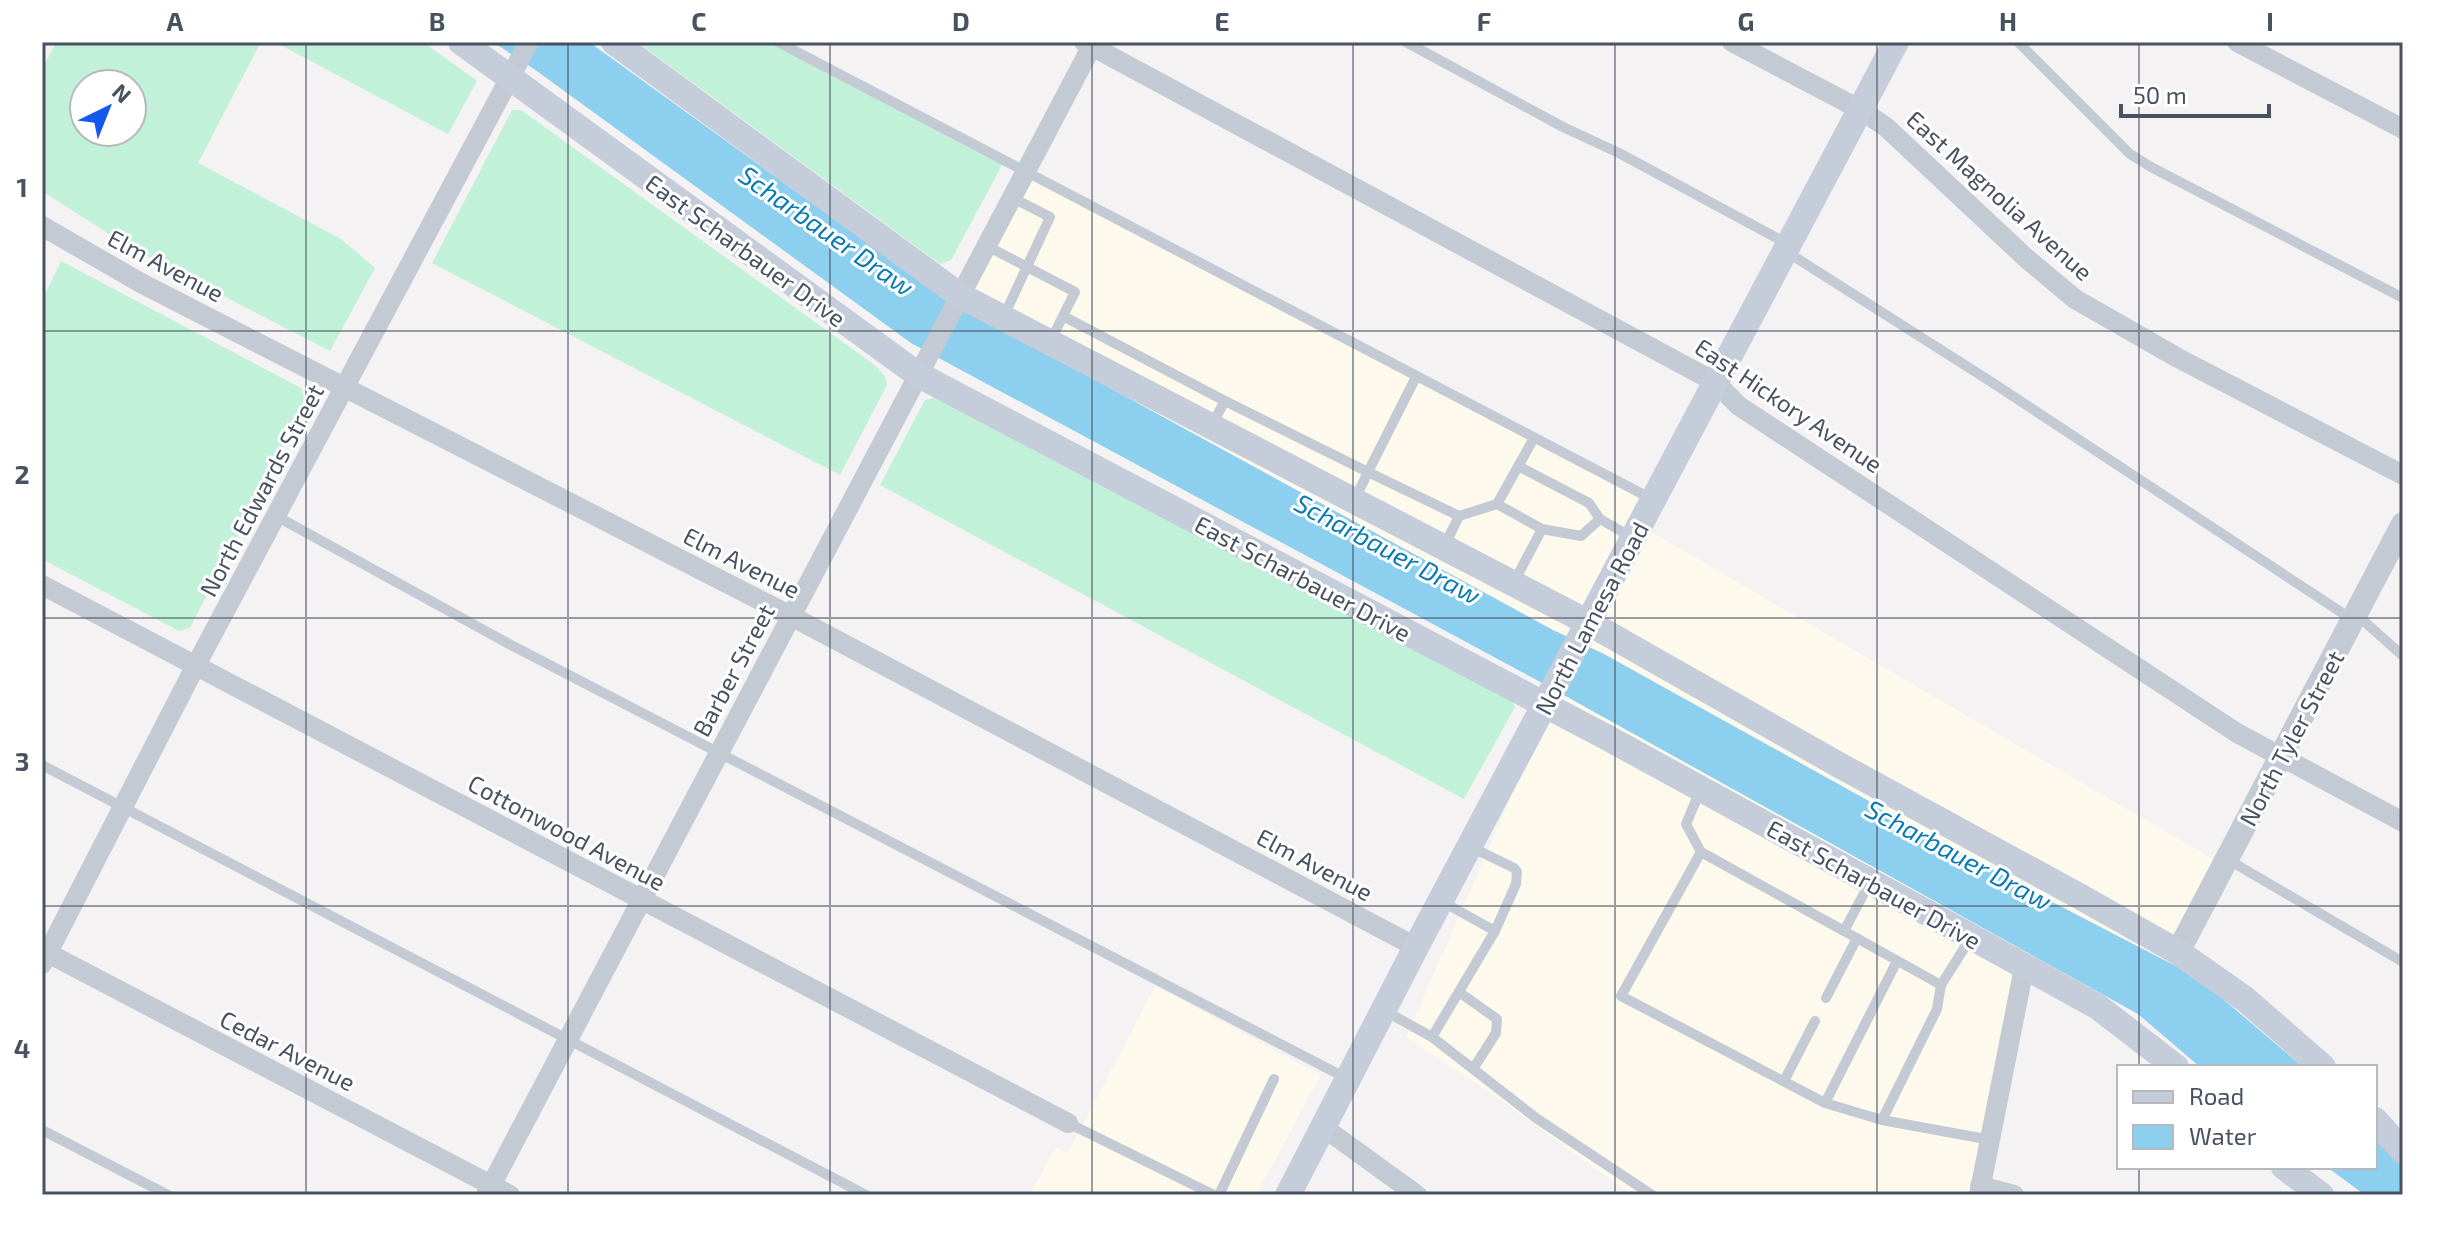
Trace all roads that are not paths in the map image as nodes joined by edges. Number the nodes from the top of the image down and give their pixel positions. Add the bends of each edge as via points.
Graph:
1 (461, 42) edge
2 (529, 42) edge
3 (614, 42) edge
4 (778, 42) edge
5 (1406, 42) edge
6 (1732, 42) edge
7 (1896, 42) edge
8 (2018, 42) edge
9 (2237, 42) edge
10 (1090, 43) edge
11 (511, 78) junction
12 (1861, 110) junction
13 (2403, 129) edge
14 (1025, 171) junction
15 (1011, 197) junction
16 (42, 226) edge
17 (985, 245) junction
18 (1787, 247) junction
19 (1029, 268) junction
20 (959, 295) junction
21 (2403, 298) edge
22 (1063, 316) junction
23 (1003, 318) junction
24 (1050, 342) junction
25 (917, 374) junction
26 (1416, 377) junction
27 (1715, 382) junction
28 (346, 387) junction
29 (1225, 401) junction
30 (1211, 426) junction
31 (1534, 438) junction
32 (1518, 466) junction
33 (1368, 472) junction
34 (2403, 475) edge
35 (1354, 500) junction
36 (1654, 500) junction
37 (1497, 504) junction
38 (276, 516) junction
39 (1459, 516) junction
40 (1600, 519) junction
41 (2403, 524) edge
42 (1542, 529) junction
43 (1634, 538) junction
44 (1444, 547) junction
45 (1513, 584) junction
46 (42, 585) edge
47 (791, 616) junction
48 (2354, 617) junction
49 (1586, 630) junction
50 (2403, 656) edge
51 (196, 665) junction
52 (1546, 702) junction
53 (719, 753) junction
54 (2281, 757) junction
55 (42, 765) edge
56 (1700, 789) junction
57 (123, 809) junction
58 (2403, 822) edge
59 (1470, 847) junction
60 (1701, 852) junction
61 (2227, 859) junction
62 (1870, 882) junction
63 (642, 901) junction
64 (1441, 901) junction
65 (1495, 931) junction
66 (1844, 931) junction
67 (1971, 937) junction
68 (1857, 938) junction
69 (1416, 947) junction
70 (2178, 952) junction
71 (44, 955) edge
72 (1897, 961) junction
73 (2403, 962) edge
74 (2024, 968) junction
75 (1941, 985) junction
76 (1459, 992) junction
77 (1826, 998) dead end
78 (1384, 1010) junction
79 (1815, 1021) dead end
80 (1432, 1037) junction
81 (568, 1041) junction
82 (2173, 1065) edge
83 (2321, 1065) edge
84 (1473, 1069) junction
85 (1274, 1079) dead end
86 (1348, 1079) junction
87 (1784, 1081) junction
88 (1825, 1103) junction
89 (1882, 1120) junction
90 (2377, 1122) edge
91 (1068, 1123) joint
92 (1323, 1127) junction
93 (42, 1130) edge
94 (1991, 1140) junction
95 (2403, 1151) edge
96 (2287, 1169) edge
97 (488, 1190) edge
98 (1980, 1190) edge
99 (168, 1195) edge
100 (510, 1195) edge
101 (866, 1195) edge
102 (1217, 1195) edge
103 (1288, 1195) edge
104 (1417, 1195) edge
105 (1652, 1195) edge
106 (2014, 1195) edge
107 (2321, 1195) edge

1 - 11 main road, East Scharbauer Drive
2 - 11 street, North Edwards Street
3 - 20 main road
4 - 14 lane
5 - 18 lane
6 - 12 street, East Magnolia Avenue
7 - 12 main road, North Lamesa Road
8 - 21 lane via 2140,161
9 - 13 street
10 - 14 street, Barber Street
10 - 27 street, East Hickory Avenue
11 - 25 main road, East Scharbauer Drive
11 - 28 street, North Edwards Street
12 - 18 main road, North Lamesa Road
12 - 34 street, East Magnolia Avenue via 1896,135 2075,299
14 - 15 street, Barber Street
14 - 26 lane
15 - 17 street, Barber Street
15 - 19 lane via 1050,217
16 - 28 street, Elm Avenue via 141,283
17 - 19 lane
17 - 20 street, Barber Street
18 - 27 main road, North Lamesa Road
18 - 48 lane
19 - 22 lane via 1075,292
19 - 23 lane
20 - 23 main road
20 - 25 street, Barber Street
22 - 24 lane
22 - 29 lane
23 - 24 main road
24 - 30 main road
25 - 47 street, Barber Street
25 - 52 main road, East Scharbauer Drive
26 - 31 lane
26 - 33 lane
27 - 36 main road, North Lamesa Road
27 - 54 street, East Hickory Avenue via 1739,406
28 - 38 street, North Edwards Street
28 - 47 street, Elm Avenue
29 - 30 lane
29 - 33 lane
30 - 35 main road
31 - 32 lane
31 - 36 lane
32 - 37 lane
32 - 40 lane via 1589,503
33 - 35 lane
33 - 39 lane
35 - 44 main road
36 - 43 main road, North Lamesa Road
37 - 39 lane
37 - 42 lane
38 - 51 street, North Edwards Street
38 - 53 lane
39 - 44 lane
40 - 42 lane via 1581,536
40 - 43 lane
41 - 48 street, North Tyler Street
42 - 45 lane
43 - 49 main road, North Lamesa Road
44 - 45 main road
45 - 49 main road
46 - 51 street, Cottonwood Avenue
47 - 53 street, Barber Street
47 - 69 street, Elm Avenue
48 - 50 lane
48 - 54 street, North Tyler Street
49 - 52 main road, North Lamesa Road
49 - 70 main road
51 - 57 street, North Edwards Street
51 - 63 street, Cottonwood Avenue
52 - 56 main road, East Scharbauer Drive
52 - 59 main road, North Lamesa Road
53 - 63 street, Barber Street
53 - 86 lane
54 - 58 street, East Hickory Avenue
54 - 61 street, North Tyler Street
55 - 57 lane
56 - 60 lane via 1686,824
56 - 62 main road, East Scharbauer Drive
57 - 71 street, North Edwards Street
57 - 81 lane
59 - 64 main road, North Lamesa Road
59 - 65 lane via 1517,872
60 - 66 lane
60 - 87 lane via 1621,996
61 - 70 street, North Tyler Street
61 - 73 lane
62 - 66 lane
62 - 67 main road, East Scharbauer Drive
63 - 81 street, Barber Street
63 - 91 street, Cottonwood Avenue
64 - 65 lane
64 - 69 main road, North Lamesa Road
65 - 76 lane
66 - 68 lane
67 - 74 main road, East Scharbauer Drive
67 - 75 lane
68 - 72 lane
68 - 77 lane
69 - 78 main road, North Lamesa Road
70 - 83 main road via 2245,999
71 - 97 street, Cedar Avenue
72 - 75 lane
72 - 88 lane
74 - 82 main road, East Scharbauer Drive via 2098,1007
74 - 94 street
75 - 89 lane via 1937,1009
76 - 80 lane
76 - 84 lane via 1497,1019 1496,1033
78 - 80 lane
78 - 86 main road, North Lamesa Road
79 - 87 lane
80 - 84 lane
81 - 97 street, Barber Street
81 - 101 lane
84 - 105 lane
85 - 102 lane
86 - 92 main road, North Lamesa Road
87 - 88 lane
88 - 89 lane
89 - 94 lane
90 - 95 main road
91 - 102 lane
92 - 103 main road, North Lamesa Road
92 - 104 street
93 - 99 lane
94 - 98 street
96 - 107 main road
97 - 100 street, Cedar Avenue
98 - 106 street

